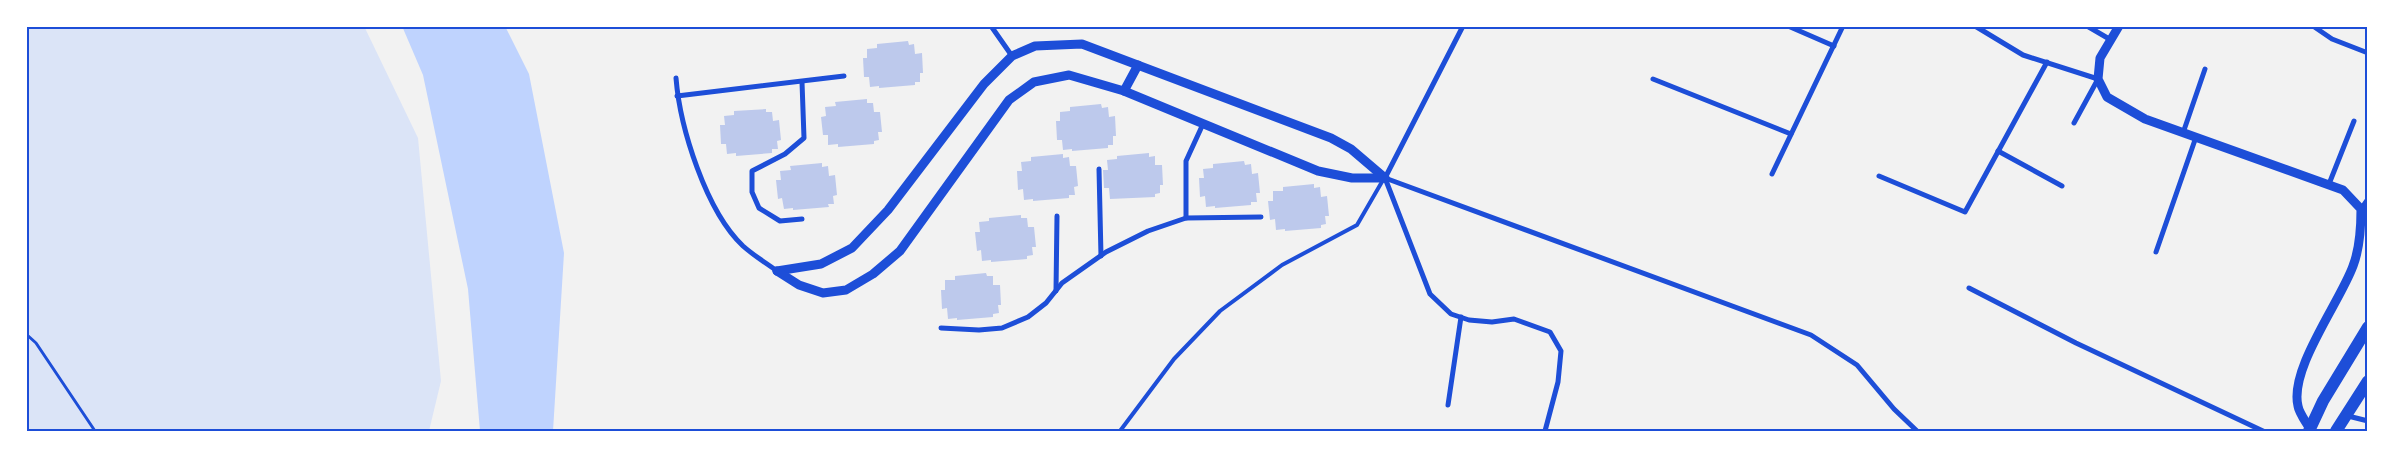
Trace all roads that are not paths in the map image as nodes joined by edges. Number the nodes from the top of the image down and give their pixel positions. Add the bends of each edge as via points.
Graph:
1 (991, 26) edge
2 (1463, 26) edge
3 (1788, 26) edge
4 (1843, 26) edge
5 (1975, 26) edge
6 (2087, 26) edge
7 (2119, 26) edge
8 (2313, 26) edge
9 (2111, 40) junction
10 (1834, 46) junction
11 (2368, 53) edge
12 (1012, 56) junction
13 (2047, 62) junction
14 (1138, 66) junction
15 (2205, 69) dead end
16 (844, 76) dead end
17 (676, 78) dead end
18 (1653, 79) dead end
19 (2098, 79) junction
20 (802, 82) junction
21 (1124, 91) junction
22 (677, 96) junction
23 (2354, 121) dead end
24 (2074, 122) dead end
25 (1203, 124) junction
26 (2183, 132) junction
27 (1791, 134) junction
28 (2196, 137) junction
29 (1998, 151) junction
30 (1099, 168) dead end
31 (1772, 174) dead end
32 (1878, 176) dead end
33 (1384, 178) junction
34 (2329, 184) junction
35 (2062, 186) dead end
36 (2368, 199) edge
37 (2362, 209) junction
38 (1057, 216) dead end
39 (1261, 217) dead end
40 (1186, 218) junction
41 (802, 219) dead end
42 (2156, 252) dead end
43 (1101, 256) junction
44 (777, 270) junction
45 (1969, 288) dead end
46 (1056, 291) junction
47 (1460, 317) junction
48 (2368, 327) edge
49 (941, 328) dead end
50 (2368, 381) edge
51 (1448, 405) dead end
52 (2345, 415) junction
53 (2368, 420) edge
54 (2310, 430) edge
55 (1120, 431) edge
56 (1545, 431) edge
57 (1917, 431) edge
58 (2263, 431) edge
59 (2336, 431) edge

1 - 12 street
2 - 33 street
3 - 10 street
4 - 10 street
5 - 13 street via 2023,55
6 - 9 street
7 - 9 street
8 - 11 street via 2332,39
9 - 19 street via 2100,58
10 - 27 street
12 - 14 street via 1034,46 1082,44
12 - 44 street via 984,84 888,210 852,248 821,264
13 - 19 street
13 - 29 street
14 - 21 street
14 - 33 street via 1331,138 1351,149
15 - 26 street
16 - 20 street
17 - 22 street
18 - 27 street
19 - 24 street
19 - 26 street via 2107,97 2145,119
20 - 22 street
20 - 41 street via 804,138 785,154 752,172 752,192 759,208 780,221
21 - 25 street
21 - 44 street via 1069,75 1034,82 1010,100 900,251 873,274 846,290 823,293 799,285
22 - 44 street via 696,168 723,224 743,247
23 - 34 street
25 - 33 street via 1318,171 1352,178
25 - 40 street via 1186,162
26 - 28 street
27 - 31 street
28 - 34 street
28 - 42 street
29 - 32 street via 1965,212
29 - 35 street
30 - 43 street
33 - 47 street via 1430,294 1451,314
33 - 55 lane via 1357,225 1282,265 1220,311 1174,359
33 - 57 street via 1811,335 1858,365
34 - 37 street via 2343,190
36 - 37 street
37 - 54 street via 2354,265 2309,352 2297,388 2298,406
38 - 46 street
39 - 40 street
40 - 43 street via 1148,231
43 - 46 street via 1062,283
45 - 58 street via 2076,343
46 - 49 street via 1028,317 1002,328
47 - 51 street
47 - 56 street via 1492,322 1514,319 1550,332 1561,351 1558,382
48 - 54 main road
50 - 52 main road
52 - 53 street
52 - 59 main road

